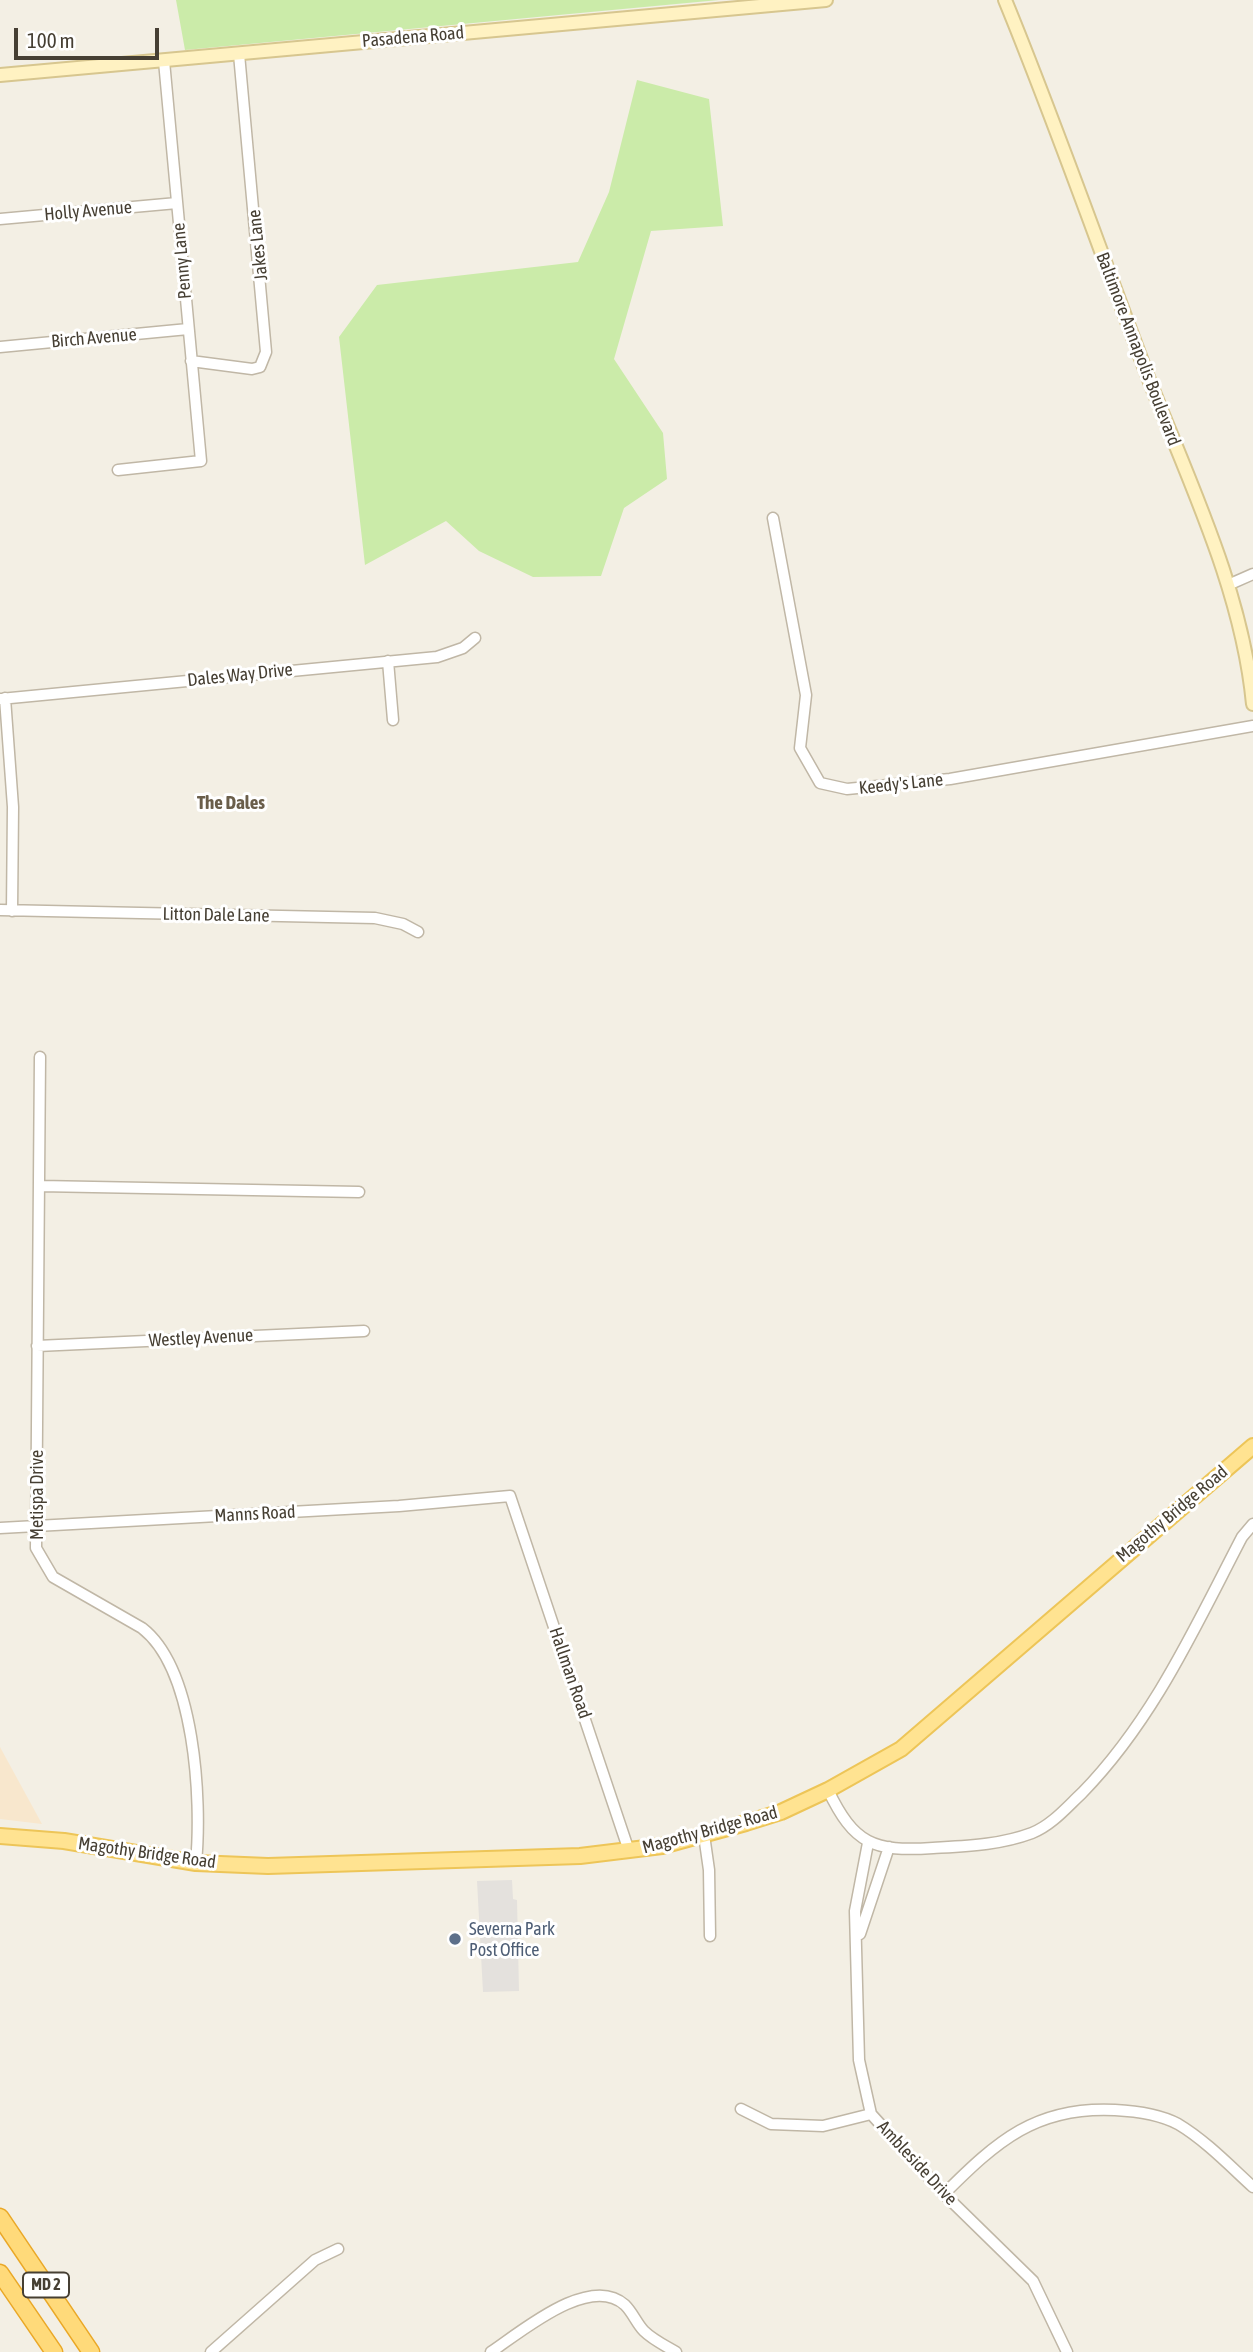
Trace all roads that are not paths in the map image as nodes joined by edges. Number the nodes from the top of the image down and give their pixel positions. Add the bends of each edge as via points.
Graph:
1 (826, 0) edge
2 (1005, 0) edge
3 (239, 54) junction
4 (163, 61) junction
5 (0, 75) edge
6 (177, 203) junction
7 (0, 219) edge
8 (188, 329) junction
9 (0, 347) edge
10 (191, 360) junction
11 (118, 470) dead end
12 (773, 518) dead end
13 (1253, 574) edge
14 (1228, 585) junction
15 (475, 638) dead end
16 (388, 661) junction
17 (2, 698) edge
18 (1253, 704) edge
19 (393, 720) dead end
20 (1253, 726) edge
21 (0, 910) edge
22 (12, 911) junction
23 (418, 932) dead end
24 (40, 1057) dead end
25 (40, 1186) junction
26 (359, 1192) dead end
27 (364, 1331) dead end
28 (37, 1346) junction
29 (1253, 1446) edge
30 (510, 1496) joint
31 (1253, 1524) edge
32 (36, 1525) junction
33 (0, 1528) edge
34 (828, 1790) junction
35 (704, 1835) junction
36 (0, 1836) edge
37 (868, 1843) junction
38 (889, 1847) junction
39 (629, 1851) junction
40 (196, 1863) junction
41 (709, 1936) dead end
42 (858, 1938) junction
43 (741, 2109) dead end
44 (871, 2114) junction
45 (1253, 2187) edge
46 (944, 2194) junction
47 (0, 2217) edge
48 (338, 2249) dead end
49 (0, 2273) edge
50 (54, 2352) edge
51 (91, 2352) edge
52 (211, 2352) edge
53 (491, 2352) edge
54 (676, 2352) edge
55 (1067, 2352) edge

1 - 3 main road, Pasadena Road
2 - 14 main road, Baltimore Annapolis Boulevard
3 - 4 main road, Pasadena Road
3 - 10 street, Jakes Lane via 265,352 260,367 252,369
4 - 5 main road, Pasadena Road
4 - 6 street, Penny Lane
6 - 7 street, Holly Avenue
6 - 8 street, Penny Lane
8 - 9 street, Birch Avenue
8 - 10 street, Penny Lane
10 - 11 street, Penny Lane via 201,461
12 - 20 street, Keedy's Lane via 806,695 800,748 820,783 847,789 950,779
13 - 14 street
14 - 18 main road, Baltimore Annapolis Boulevard via 1248,654
15 - 16 street, Dales Way Drive via 450,654
16 - 17 street, Dales Way Drive
16 - 19 street
17 - 22 street via 13,807
21 - 22 street, Litton Dale Lane
22 - 23 street, Litton Dale Lane via 375,918
24 - 25 street, Metispa Drive
25 - 26 street
25 - 28 street, Metispa Drive
27 - 28 street, Westley Avenue
28 - 32 street, Metispa Drive
29 - 34 main road, Magothy Bridge Road via 912,1740
30 - 32 street, Manns Road
30 - 39 street, Hallman Road
31 - 38 street via 1242,1536 1148,1714 1061,1814 1034,1832 991,1844
32 - 33 street, Manns Road
32 - 40 street, Metispa Drive via 39,1557 53,1577 152,1635 167,1660 186,1716 198,1817
34 - 35 main road, Magothy Bridge Road via 780,1812
34 - 37 street via 841,1817
35 - 39 main road, Magothy Bridge Road
35 - 41 street
36 - 40 main road, Magothy Bridge Road via 64,1841
37 - 38 street
37 - 42 street, Ambleside Drive via 857,1892
38 - 42 street, Ambleside Drive
39 - 40 main road, Magothy Bridge Road via 268,1866
42 - 44 street, Ambleside Drive via 859,2060
43 - 44 street via 771,2124 824,2126
44 - 46 street, Ambleside Drive
45 - 46 street via 1178,2124 1134,2110 1082,2108 1031,2123 985,2153
46 - 55 street, Ambleside Drive via 1033,2281
47 - 51 highway, MD 2
48 - 52 street via 315,2260
49 - 50 highway, MD 2
53 - 54 street via 564,2304 600,2295 624,2305 645,2332

